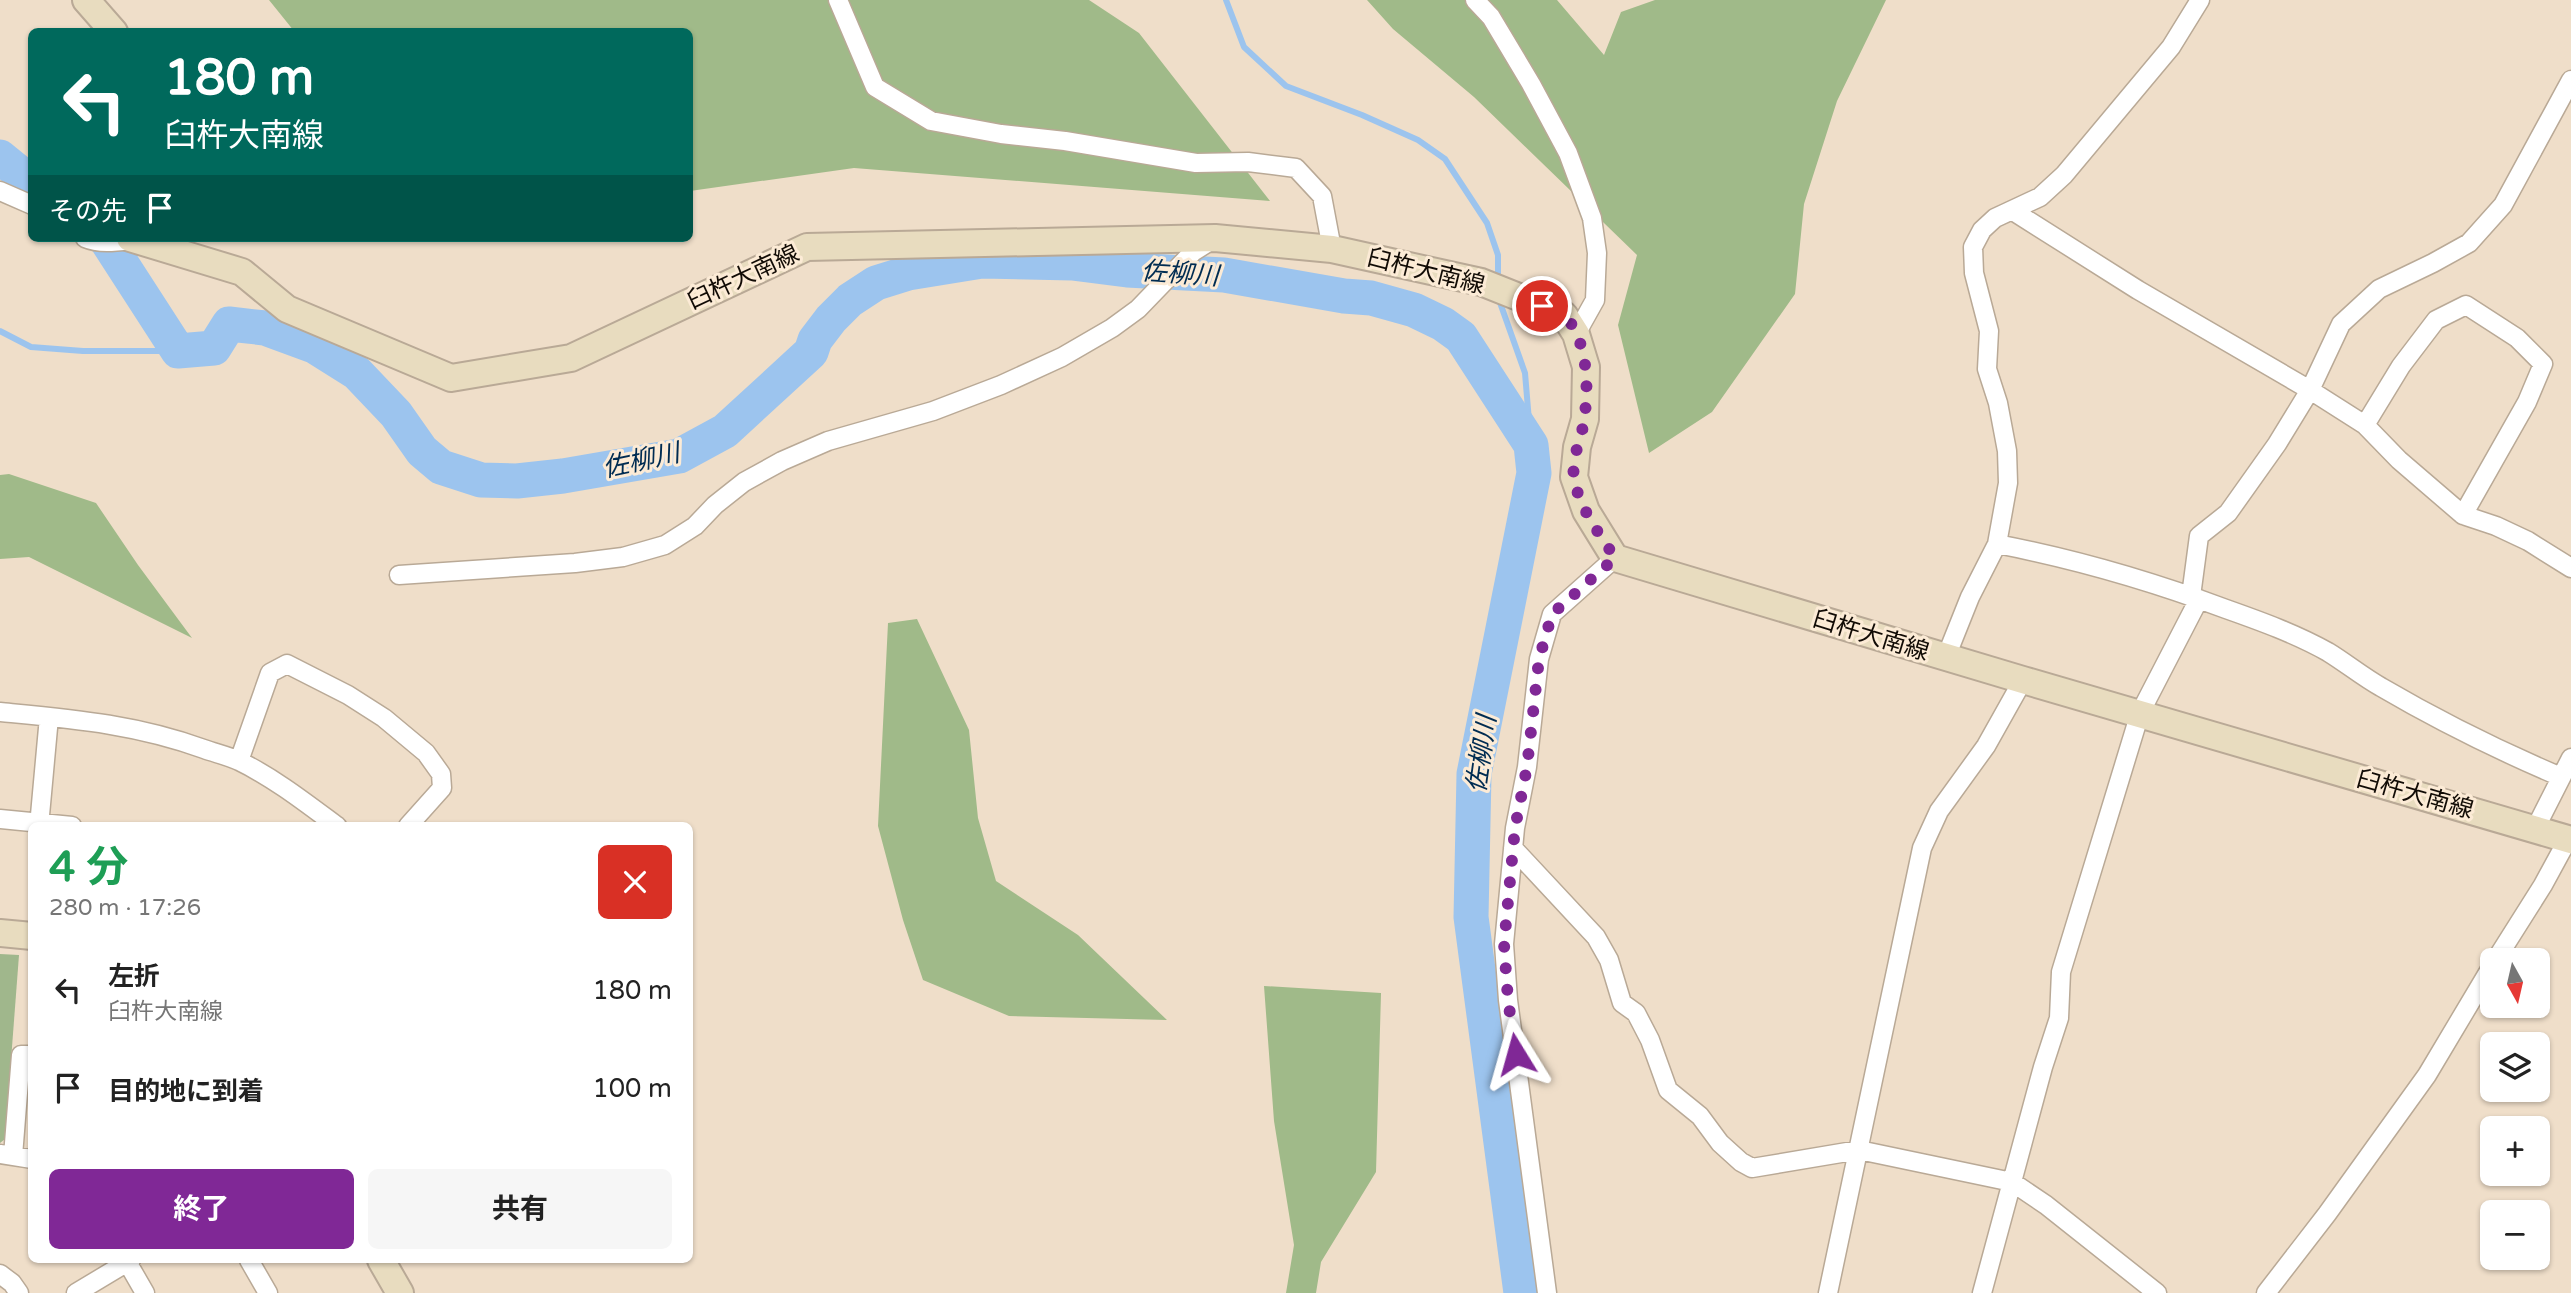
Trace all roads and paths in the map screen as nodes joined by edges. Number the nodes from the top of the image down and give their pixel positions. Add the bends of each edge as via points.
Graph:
1 (86, 0) edge
2 (838, 0) edge
3 (1475, 0) edge
4 (2200, 0) edge
5 (110, 28) edge
6 (2571, 80) edge
7 (0, 191) edge
8 (28, 203) edge
9 (2013, 211) junction
10 (1215, 238) junction
11 (140, 242) edge
12 (1332, 249) junction
13 (1576, 334) junction
14 (2310, 390) junction
15 (2365, 425) junction
16 (2463, 515) junction
17 (1997, 544) junction
18 (1615, 558) junction
19 (2571, 568) edge
20 (399, 576) dead end
21 (2195, 597) junction
22 (1947, 657) junction
23 (2023, 680) junction
24 (0, 712) edge
25 (2140, 713) junction
26 (49, 717) junction
27 (2571, 758) edge
28 (239, 761) junction
29 (2561, 776) junction
30 (0, 819) edge
31 (39, 822) edge
32 (331, 822) edge
33 (412, 822) edge
34 (28, 823) edge
35 (2535, 829) junction
36 (2569, 839) edge
37 (1513, 848) junction
38 (28, 932) edge
39 (0, 933) edge
40 (2503, 948) edge
41 (2480, 986) edge
42 (28, 1055) edge
43 (1859, 1150) junction
44 (6, 1155) edge
45 (28, 1158) edge
46 (2012, 1182) junction
47 (125, 1263) edge
48 (129, 1263) edge
49 (251, 1263) edge
50 (383, 1263) edge
51 (0, 1274) edge
52 (19, 1293) edge
53 (76, 1293) edge
54 (145, 1293) edge
55 (268, 1293) edge
56 (400, 1293) edge
57 (1546, 1293) edge
58 (1828, 1293) edge
59 (1982, 1293) edge
60 (2157, 1293) edge
61 (2266, 1293) edge

1 - 5 main road
2 - 12 street via 874,87 931,121 1196,163 1248,162 1296,168 1322,196
3 - 13 street via 1531,84 1568,153 1592,218 1597,253 1595,300
4 - 9 street via 2171,47 2064,175 2040,197
6 - 14 street via 2503,205 2469,243 2379,289 2340,324
7 - 8 street
9 - 14 street
9 - 17 street via 1988,224 1973,247 1976,282 1989,331 1987,369 2007,450 2008,483
10 - 11 main road, 臼杵大南線 via 807,247 571,358 451,378 287,309 242,272
10 - 12 main road, 臼杵大南線
10 - 20 street via 1193,253 1138,309 1062,357 933,411 828,441 782,461 744,482 695,526 665,545 623,557 575,563
12 - 13 main road, 臼杵大南線 via 1481,282 1564,315
13 - 18 main road, 臼杵大南線 via 1586,368 1585,419 1574,477 1586,511
14 - 15 street
14 - 21 street via 2228,513 2199,536
15 - 16 street
15 - 16 street via 2436,320 2466,306 2517,338 2543,364 2527,402
16 - 19 street via 2528,541
17 - 21 street via 2064,557
17 - 22 street
18 - 22 main road, 臼杵大南線
18 - 37 street via 1552,614 1539,659
21 - 25 street
21 - 29 street via 2328,652 2380,687 2453,726
22 - 23 main road, 臼杵大南線
23 - 25 main road, 臼杵大南線
23 - 43 street via 1986,746 1939,811 1922,848
24 - 26 street
25 - 35 main road, 臼杵大南線
25 - 46 street via 2061,972 2059,1018
26 - 28 street via 141,729
26 - 31 street
27 - 29 street
28 - 32 street
28 - 33 street via 270,673 287,664 384,718 426,753 441,774 442,788
29 - 35 street
30 - 34 street
35 - 36 main road, 臼杵大南線
36 - 40 street
37 - 43 street via 1596,937 1609,960 1622,1003 1636,1013 1650,1040 1668,1090 1700,1116 1741,1162 1752,1168
37 - 57 street via 1504,944 1506,972
38 - 39 main road
41 - 61 street via 2427,1075
42 - 44 street via 21,1055
43 - 46 street
43 - 58 street
44 - 45 street
46 - 59 street
46 - 60 street
47 - 53 street
48 - 54 street
49 - 55 street
50 - 56 main road
51 - 52 street

